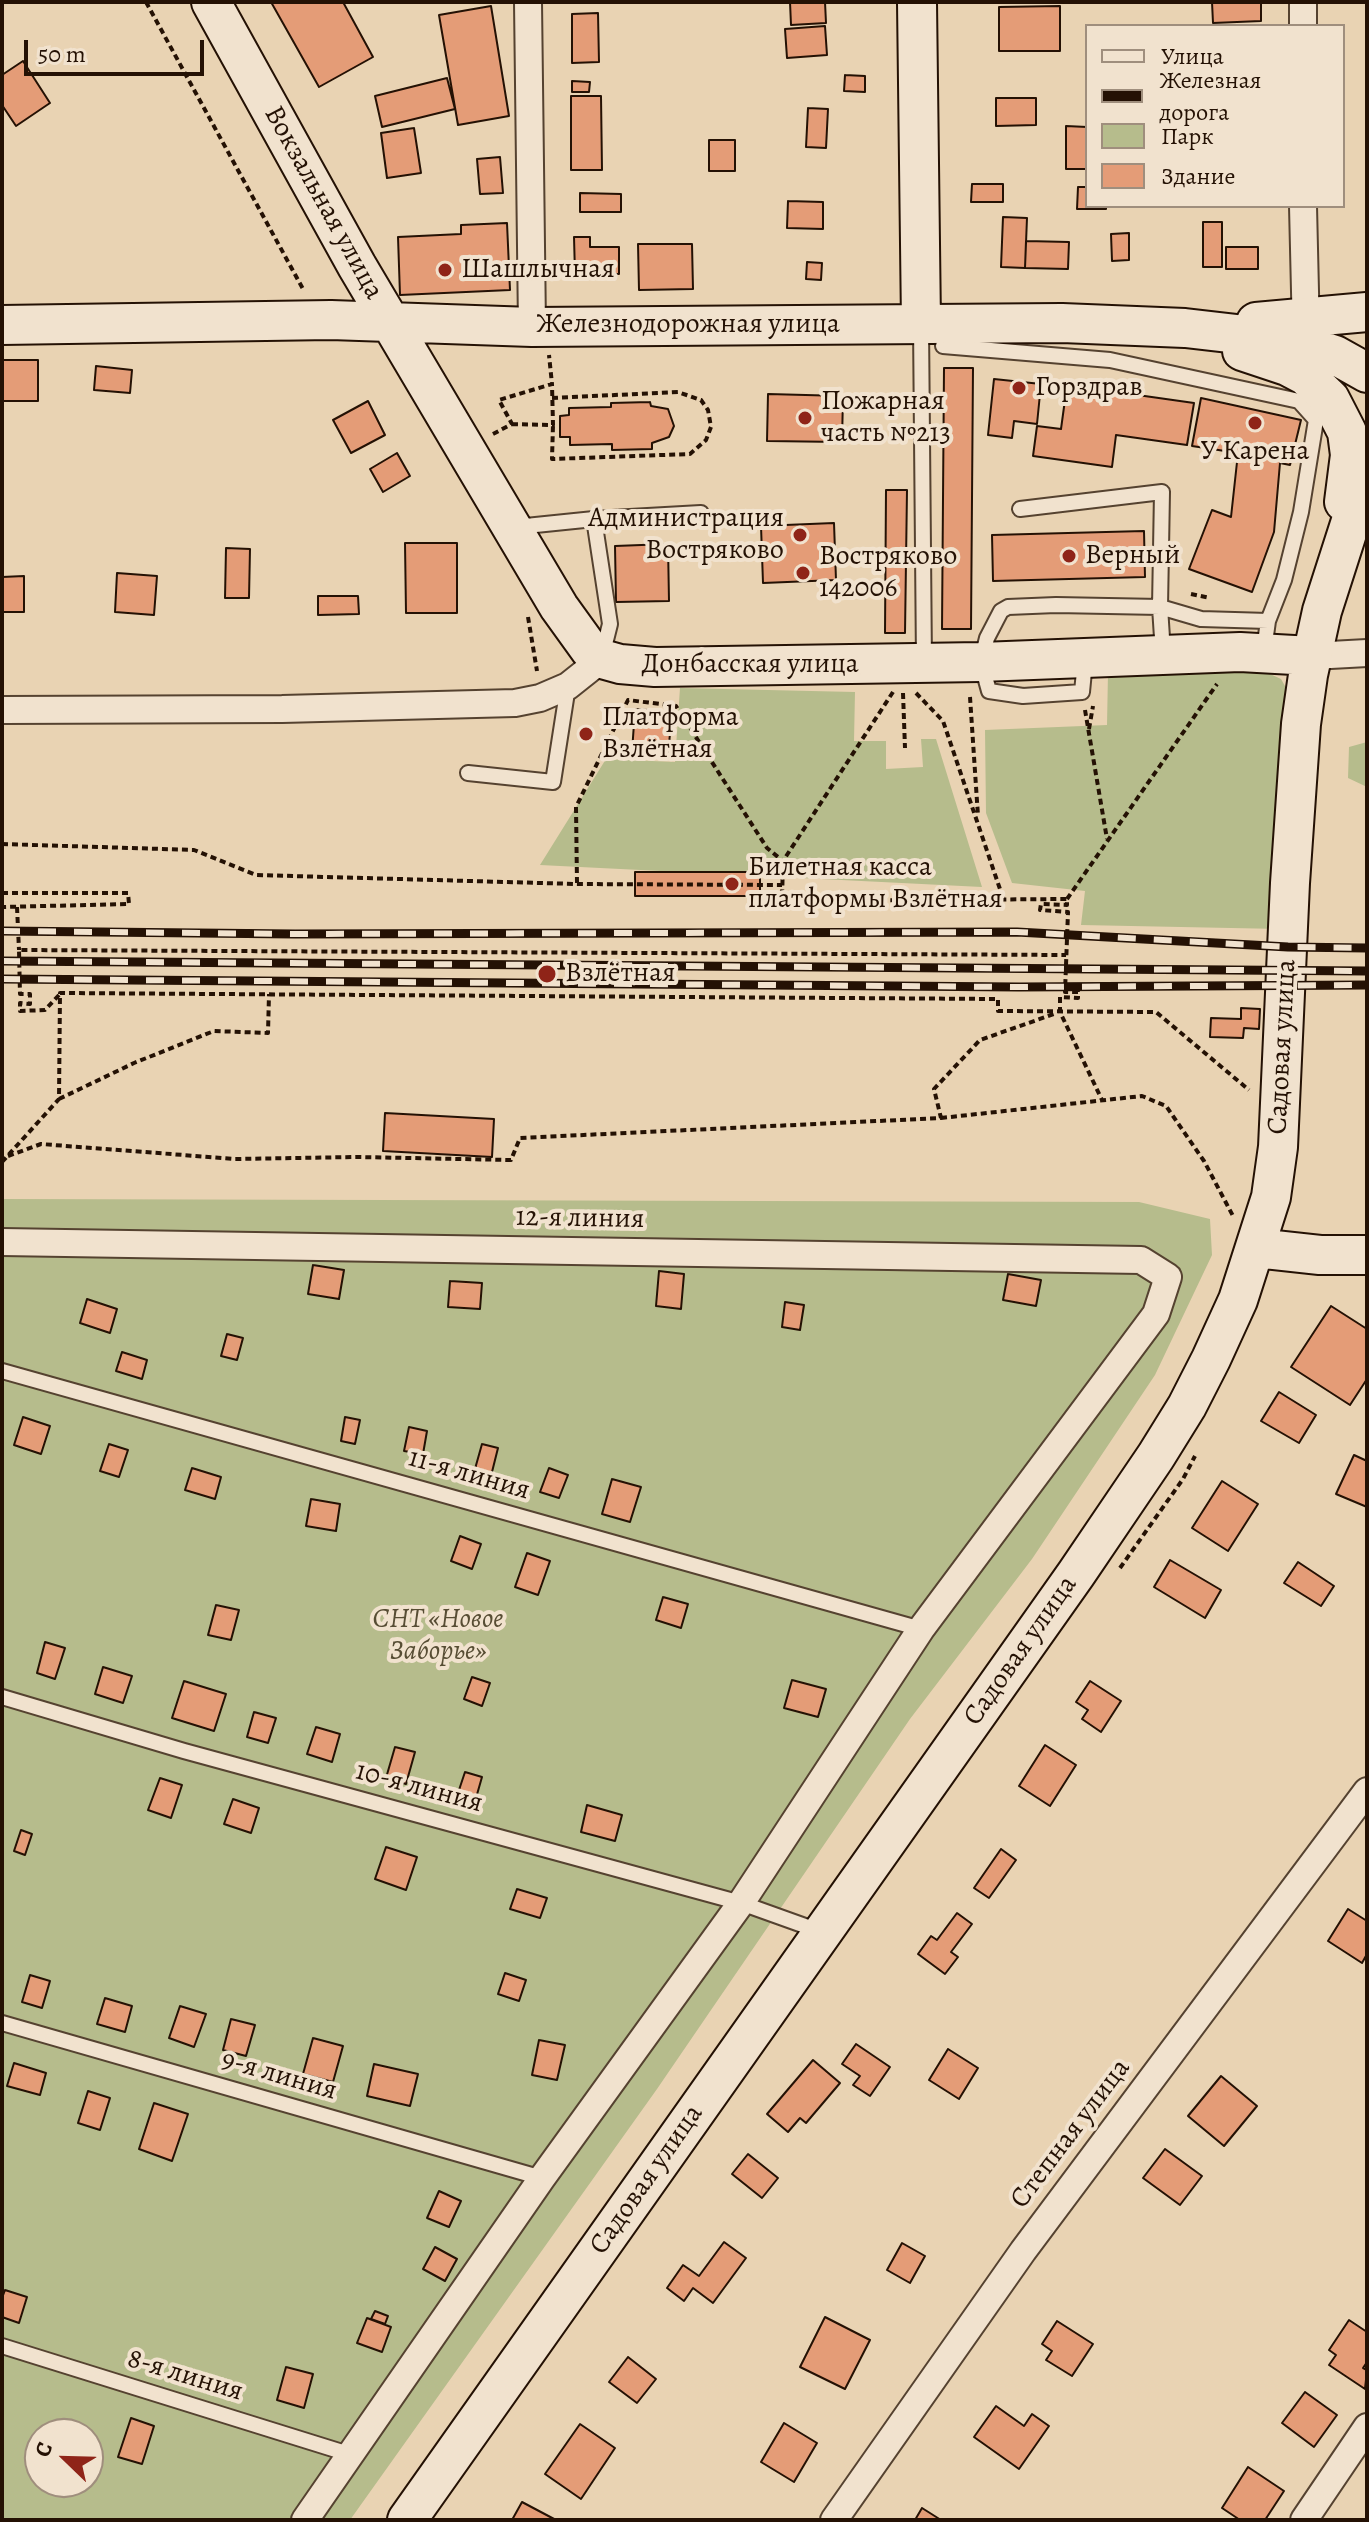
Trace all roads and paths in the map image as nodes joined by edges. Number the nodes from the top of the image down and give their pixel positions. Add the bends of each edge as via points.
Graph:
1 (146, 2) edge
2 (211, 2) edge
3 (528, 2) edge
4 (917, 2) edge
5 (1303, 2) edge
6 (1303, 24) edge
7 (1303, 208) edge
8 (1367, 312) edge
9 (319, 320) junction
10 (390, 320) junction
11 (2, 325) edge
12 (1123, 326) junction
13 (1305, 331) junction
14 (932, 335) junction
15 (540, 337) junction
16 (1367, 373) edge
17 (552, 384) junction
18 (552, 398) junction
19 (512, 424) junction
20 (553, 425) junction
21 (484, 440) dead end
22 (1367, 471) edge
23 (1020, 509) dead end
24 (701, 513) dead end
25 (594, 519) junction
26 (512, 528) junction
27 (1160, 607) junction
28 (1322, 611) junction
29 (1257, 642) junction
30 (1367, 653) edge
31 (1163, 656) junction
32 (1312, 656) junction
33 (602, 659) junction
34 (974, 662) junction
35 (1084, 675) junction
36 (918, 676) junction
37 (568, 686) junction
38 (894, 691) dead end
39 (2, 710) edge
40 (468, 773) dead end
41 (978, 824) junction
42 (1107, 840) junction
43 (2, 844) edge
44 (783, 861) junction
45 (577, 884) junction
46 (782, 885) junction
47 (2, 893) edge
48 (1003, 898) junction
49 (1067, 899) junction
50 (2, 907) edge
51 (17, 907) junction
52 (19, 950) junction
53 (1066, 955) junction
54 (60, 993) junction
55 (269, 994) junction
56 (1060, 1012) junction
57 (1251, 1092) dead end
58 (59, 1099) junction
59 (1102, 1100) junction
60 (941, 1118) junction
61 (3, 1160) edge
62 (1242, 1207) dead end
63 (2, 1242) edge
64 (1256, 1248) junction
65 (1367, 1255) edge
66 (2, 1371) edge
67 (921, 1629) junction
68 (2, 1697) edge
69 (1367, 1791) edge
70 (741, 1903) junction
71 (822, 1932) junction
72 (2, 2023) edge
73 (542, 2178) junction
74 (2, 2346) edge
75 (1367, 2427) edge
76 (352, 2455) junction
77 (305, 2520) edge
78 (407, 2520) edge
79 (834, 2520) edge
80 (1304, 2520) edge

1 - 9 path
2 - 10 main road, Вокзальная улица
3 - 15 street
4 - 14 main road
5 - 6 street
7 - 13 street
8 - 13 main road
9 - 10 main road, Железнодорожная улица
9 - 11 main road, Железнодорожная улица
10 - 15 main road, Железнодорожная улица
10 - 26 main road, Вокзальная улица
12 - 13 main road, Железнодорожная улица via 1251,334
12 - 14 main road, Железнодорожная улица via 1062,323
12 - 28 main road via 1263,356 1306,376 1330,399 1347,432 1350,455
13 - 16 main road, Железнодорожная улица
14 - 15 main road, Железнодорожная улица
14 - 29 lane via 1110,360 1299,401 1316,420 1292,550
14 - 36 lane
15 - 17 path
17 - 18 path
17 - 19 path via 499,400
18 - 20 path
18 - 20 path via 678,392 701,400 711,427 706,440 690,454 552,459
19 - 20 path
19 - 21 path
22 - 28 main road
23 - 27 lane via 1162,492
24 - 25 lane
25 - 26 lane
25 - 33 lane via 610,624
26 - 33 main road, Вокзальная улица via 559,607
27 - 29 lane
27 - 31 lane
27 - 34 lane via 1008,607
28 - 32 main road, Садовая улица
29 - 31 main road, Донбасская улица
29 - 32 main road, Донбасская улица
29 - 42 path
30 - 32 street, Донбасская улица
31 - 35 main road, Донбасская улица
32 - 64 main road, Садовая улица via 1301,724 1278,1147
33 - 36 main road, Донбасская улица via 655,667
33 - 37 street, Донбасская улица
34 - 35 main road, Донбасская улица
34 - 36 main road, Донбасская улица
34 - 41 path
35 - 42 path
36 - 41 path via 943,721
37 - 39 street, Донбасская улица via 540,698 476,706
37 - 40 lane via 553,782
38 - 44 path
41 - 48 path
42 - 49 path
43 - 45 path via 194,850 256,875
44 - 45 path via 767,848 676,706 628,700 576,807
44 - 46 path
45 - 46 path
46 - 48 path via 782,901
47 - 51 path via 128,893 129,904
48 - 49 path
49 - 53 path via 1067,905 1041,904 1040,910 1068,912
50 - 51 path
51 - 52 path
52 - 53 path
52 - 54 path via 20,994 30,994 30,1004 20,1003 20,1011 45,1010
53 - 56 path via 1065,992 1078,992 1078,998 1060,997
54 - 55 path
54 - 58 path
55 - 56 path via 998,999 998,1011
55 - 58 path via 268,1033 214,1031
56 - 57 path via 1156,1012
56 - 59 path
56 - 60 path via 980,1040 934,1089
58 - 61 path
59 - 60 path
59 - 62 path via 1142,1096 1166,1106 1204,1161 1236,1222
60 - 61 path via 520,1138 511,1160 235,1159 41,1144
63 - 67 street, 12-я линия via 1125,1259 1155,1267 1168,1277 1156,1314
64 - 65 main road
64 - 71 main road, Садовая улица via 1211,1359 1156,1456
66 - 67 lane, 11-я линия
67 - 70 street
68 - 70 lane, 10-я линия
69 - 79 street, Степная улица via 1023,2251
70 - 71 lane, 10-я линия
70 - 73 street
71 - 78 main road, Садовая улица
72 - 73 lane, 9-я линия
73 - 76 street
74 - 76 lane, 8-я линия
75 - 80 street
76 - 77 street

